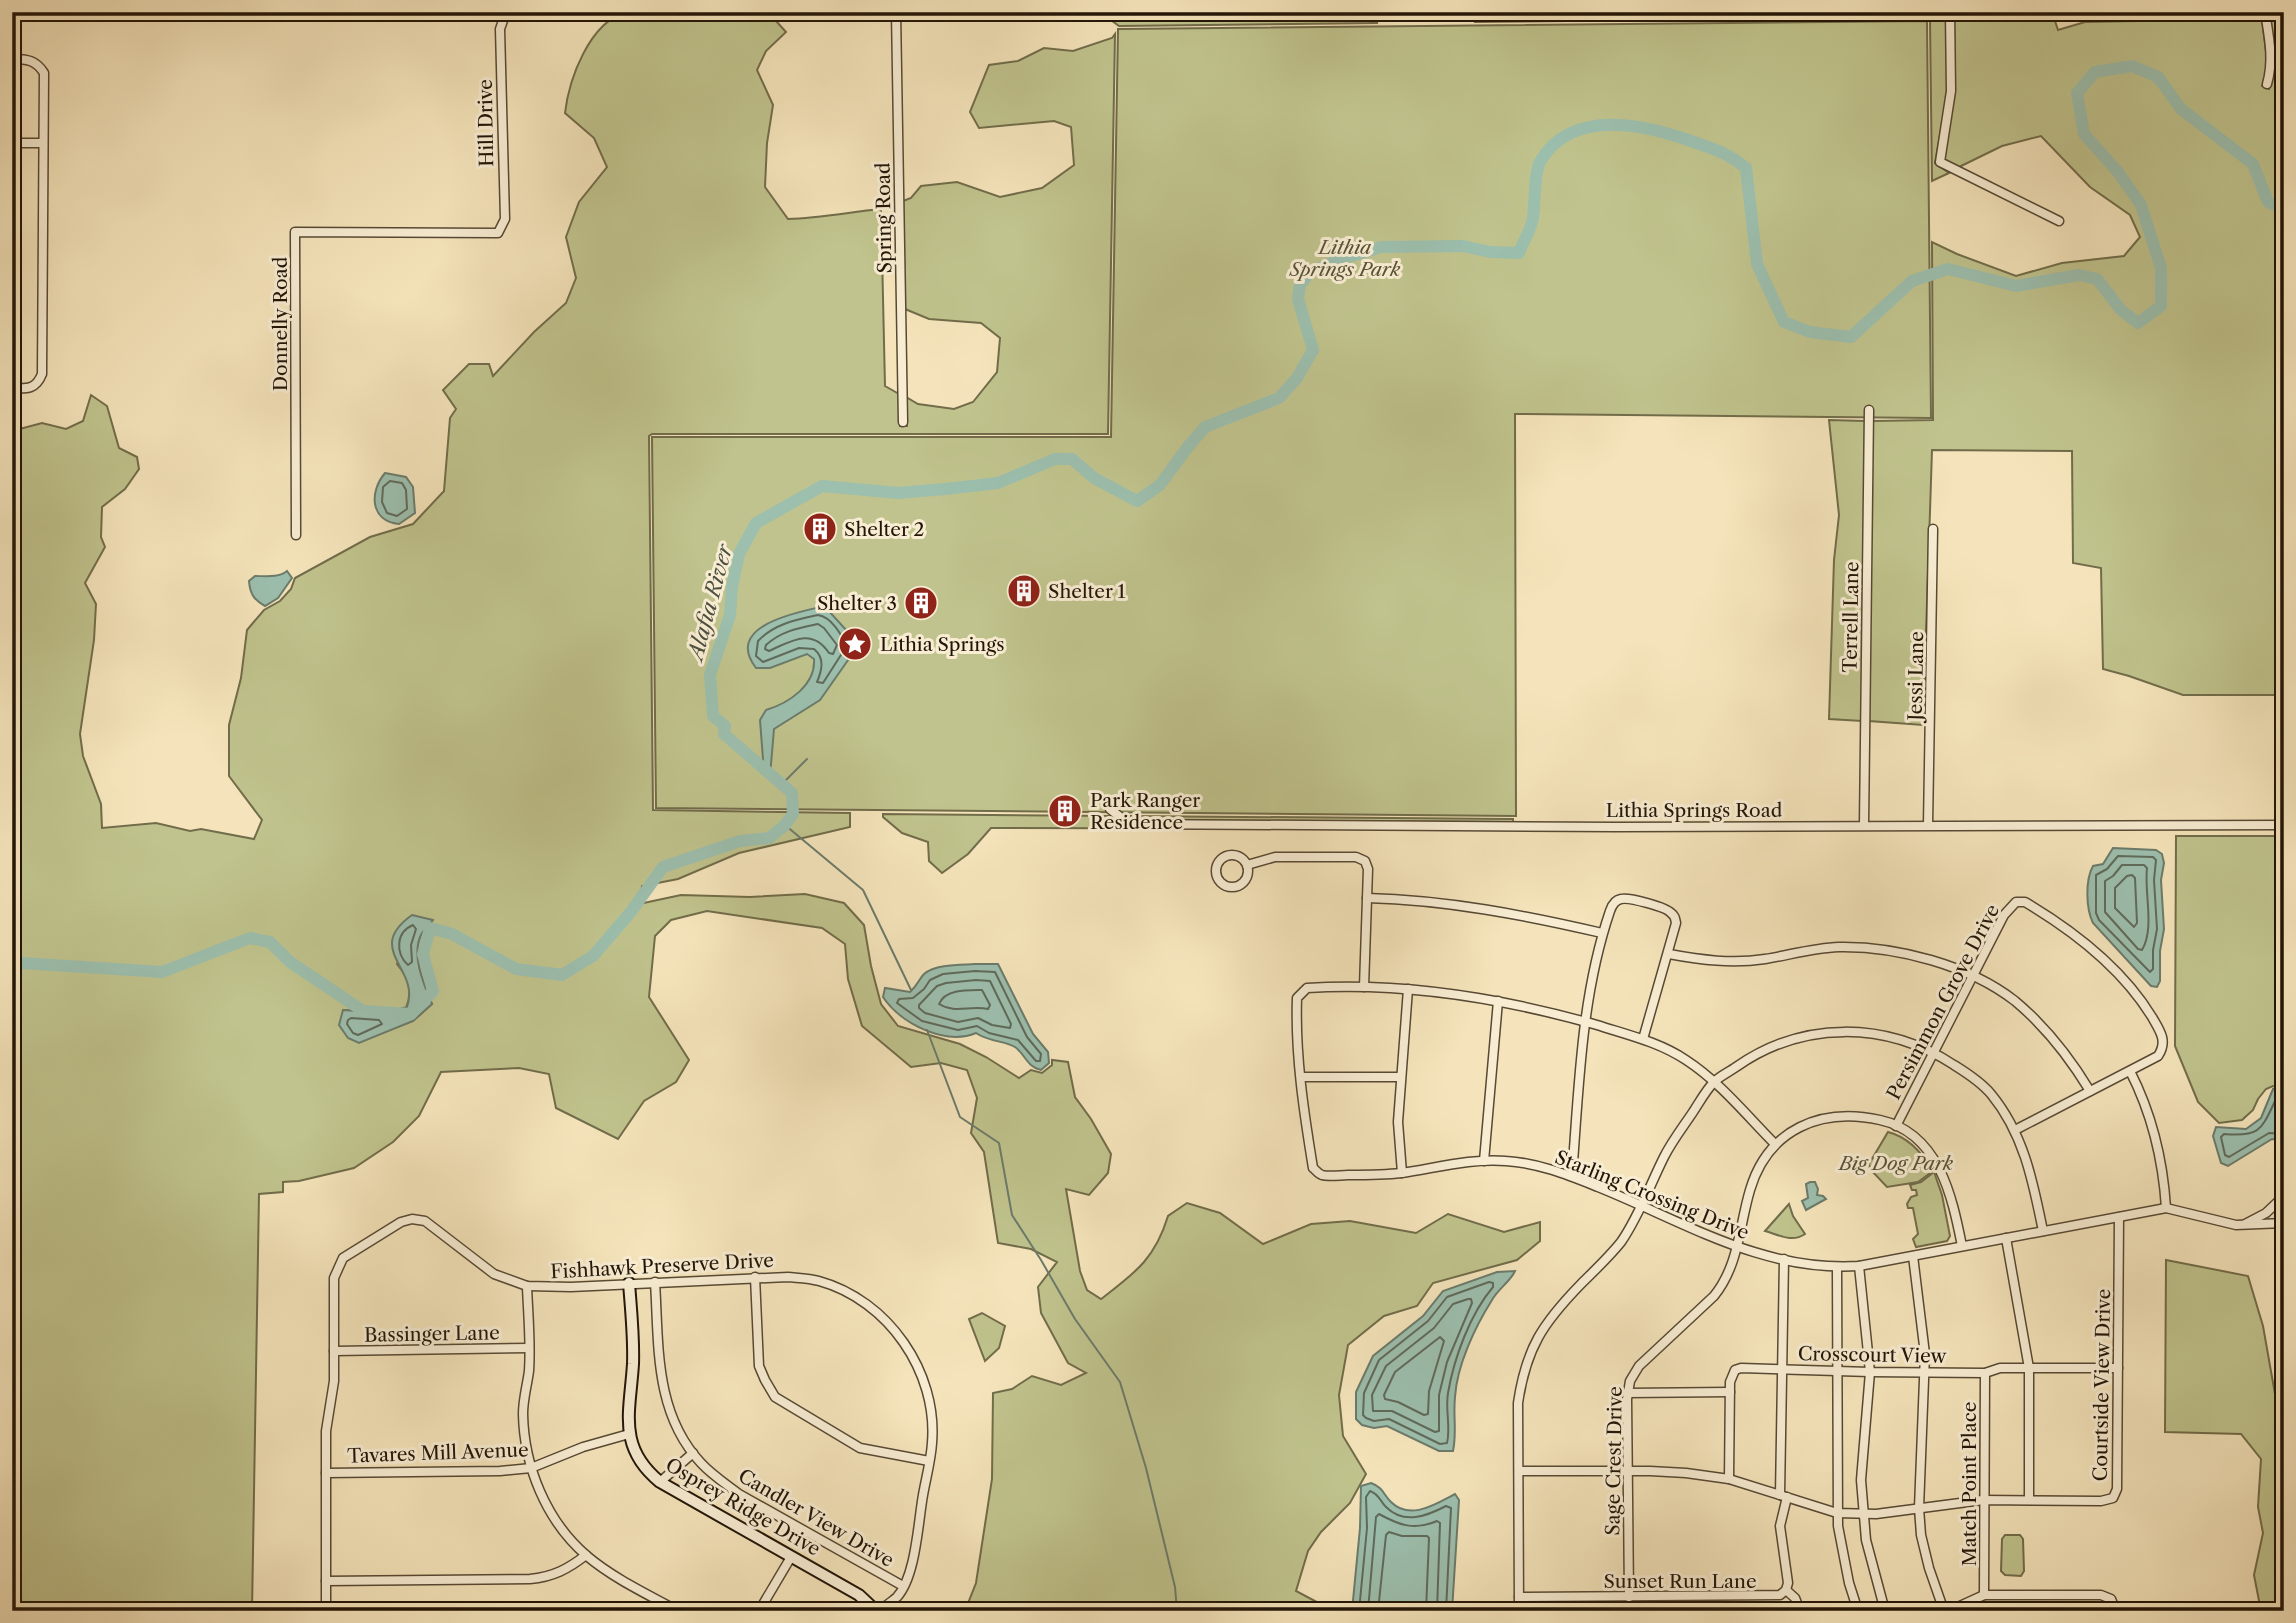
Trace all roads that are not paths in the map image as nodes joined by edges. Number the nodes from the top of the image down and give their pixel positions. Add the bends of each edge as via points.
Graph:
1 (506, 12) edge
2 (896, 12) edge
3 (1951, 12) edge
4 (2265, 12) edge
5 (12, 59) edge
6 (2267, 84) dead end
7 (12, 143) edge
8 (43, 143) junction
9 (2059, 221) dead end
10 (498, 233) joint
11 (12, 388) edge
12 (1869, 410) dead end
13 (903, 422) dead end
14 (1933, 528) dead end
15 (296, 535) dead end
16 (1110, 809) dead end
17 (1864, 825) junction
18 (1928, 825) junction
19 (2284, 825) edge
20 (1247, 865) junction
21 (1367, 898) junction
22 (1602, 933) junction
23 (1669, 954) junction
24 (1973, 977) junction
25 (1364, 987) junction
26 (1408, 989) junction
27 (1498, 1001) junction
28 (1585, 1022) junction
29 (1643, 1039) junction
30 (1935, 1052) junction
31 (2130, 1071) junction
32 (1301, 1077) junction
33 (1400, 1077) junction
34 (1714, 1082) junction
35 (2090, 1091) junction
36 (1896, 1126) junction
37 (2015, 1130) junction
38 (1775, 1144) junction
39 (1484, 1161) junction
40 (1402, 1173) junction
41 (1572, 1176) junction
42 (2284, 1196) edge
43 (1642, 1204) junction
44 (2166, 1208) junction
45 (2119, 1217) junction
46 (2284, 1223) edge
47 (2242, 1225) junction
48 (2043, 1231) junction
49 (2006, 1238) junction
50 (1962, 1246) junction
51 (1738, 1248) junction
52 (1913, 1256) junction
53 (1784, 1259) junction
54 (1859, 1266) junction
55 (1837, 1267) junction
56 (755, 1277) junction
57 (655, 1282) junction
58 (629, 1283) junction
59 (527, 1286) junction
60 (529, 1348) junction
61 (334, 1351) junction
62 (2029, 1368) junction
63 (2118, 1368) junction
64 (1782, 1369) junction
65 (1837, 1370) junction
66 (1870, 1372) junction
67 (1925, 1372) junction
68 (1985, 1373) junction
69 (1730, 1392) junction
70 (1627, 1393) junction
71 (629, 1434) junction
72 (692, 1453) junction
73 (929, 1461) junction
74 (531, 1468) junction
75 (1520, 1471) junction
76 (1628, 1471) junction
77 (326, 1473) junction
78 (1729, 1479) junction
79 (660, 1482) junction
80 (1784, 1496) junction
81 (1983, 1500) junction
82 (2029, 1500) junction
83 (1919, 1508) junction
84 (1837, 1513) junction
85 (1864, 1514) junction
86 (586, 1555) junction
87 (791, 1557) junction
88 (326, 1581) junction
89 (903, 1586) junction
90 (1786, 1590) junction
91 (1984, 1595) junction
92 (1519, 1597) junction
93 (1629, 1597) junction
94 (326, 1611) edge
95 (678, 1611) edge
96 (759, 1611) edge
97 (878, 1611) edge
98 (1519, 1611) edge
99 (1800, 1611) edge
100 (1858, 1611) edge
101 (1885, 1611) edge
102 (1946, 1611) edge
103 (2116, 1611) edge

1 - 10 street, Hill Drive via 500,29 505,219
2 - 13 street, Spring Road
3 - 9 street via 1951,91 1940,162
4 - 6 street via 2271,57
5 - 8 street via 39,64 44,73
7 - 8 street
8 - 11 street via 42,374 31,389
10 - 15 street, Donnelly Road via 295,232
12 - 17 street, Terrell Lane
14 - 18 street, Jessi Lane
16 - 17 street, Lithia Springs Road via 1129,824
17 - 18 street, Lithia Springs Road
18 - 19 street, Lithia Springs Road
20 - 20 street via 1237,856 1227,856 1218,863 1217,876 1226,886 1238,886 1247,876
20 - 21 street via 1275,857 1356,857 1365,861 1368,869
21 - 22 street via 1474,906
21 - 25 street
22 - 23 street via 1618,900 1667,909 1676,923
22 - 28 street
23 - 24 street via 1732,961 1839,947 1877,949 1956,968
23 - 29 street
24 - 30 street, Persimmon Grove Drive
24 - 31 street, Persimmon Grove Drive via 2010,906 2025,902 2051,917 2121,977 2158,1029 2163,1049
24 - 35 street via 2014,1000 2037,1022
25 - 26 street, Starling Crossing Drive
25 - 32 street, Starling Crossing Drive via 1307,988 1297,998
26 - 27 street, Starling Crossing Drive
26 - 33 street
27 - 28 street, Starling Crossing Drive
27 - 39 street
28 - 29 street, Starling Crossing Drive
28 - 41 street
29 - 34 street, Starling Crossing Drive via 1685,1059
30 - 34 street via 1871,1032 1835,1031 1757,1052
30 - 36 street, Persimmon Grove Drive
30 - 37 street via 1990,1093
31 - 35 street, Persimmon Grove Drive
31 - 44 street via 2158,1144
32 - 33 street
32 - 40 street, Starling Crossing Drive via 1313,1168 1322,1175
33 - 40 street
34 - 38 street, Starling Crossing Drive
34 - 43 street via 1666,1154
35 - 37 street, Persimmon Grove Drive
36 - 38 street, Sage Crest Drive via 1858,1116 1828,1117 1799,1126
36 - 50 street, Sage Crest Drive via 1930,1152 1945,1175
37 - 48 street via 2033,1179
38 - 51 street, Sage Crest Drive via 1750,1188
39 - 40 street, Starling Crossing Drive
39 - 41 street, Starling Crossing Drive via 1536,1165
41 - 43 street, Starling Crossing Drive
42 - 47 street via 2266,1213
43 - 51 street, Starling Crossing Drive
43 - 75 street via 1612,1253 1539,1333 1525,1367 1518,1403
44 - 45 street, Starling Crossing Drive
44 - 47 street, Starling Crossing Drive
45 - 48 street, Starling Crossing Drive
45 - 63 street, Courtside View Drive
46 - 47 street, Starling Crossing Drive
48 - 49 street, Starling Crossing Drive
49 - 50 street, Starling Crossing Drive
49 - 62 street
50 - 52 street, Starling Crossing Drive
51 - 53 street, Starling Crossing Drive
51 - 70 street, Sage Crest Drive via 1719,1289 1639,1366
52 - 54 street, Starling Crossing Drive
52 - 67 street
53 - 55 street, Starling Crossing Drive
53 - 64 street
54 - 55 street, Starling Crossing Drive
54 - 66 street
55 - 65 street
56 - 57 street, Fishhawk Preserve Drive
56 - 73 street via 759,1366 775,1397 860,1448
56 - 73 street, Fishhawk Preserve Drive via 819,1281 865,1303 892,1326 913,1357 926,1390 932,1417
57 - 58 street, Fishhawk Preserve Drive
57 - 72 street, Candler View Drive via 665,1401
58 - 59 street, Fishhawk Preserve Drive
58 - 71 street, Osprey Ridge Drive via 633,1363
59 - 60 street
59 - 61 street, Fishhawk Preserve Drive via 494,1274 425,1221 401,1222 338,1264
60 - 61 street, Bassinger Lane
60 - 74 street via 523,1414
61 - 77 street, Fishhawk Preserve Drive
62 - 63 street, Crosscourt View
62 - 68 street, Crosscourt View
62 - 82 street
63 - 82 street, Courtside View Drive via 2117,1489 2113,1498 2101,1502
64 - 65 street, Crosscourt View
64 - 69 street, Crosscourt View via 1735,1370
64 - 80 street
65 - 66 street, Crosscourt View
65 - 84 street
66 - 67 street, Crosscourt View
66 - 85 street via 1861,1480
67 - 68 street, Crosscourt View
67 - 83 street
68 - 81 street, Match Point Place
69 - 70 street
69 - 78 street
70 - 76 street, Sage Crest Drive
71 - 74 street, Tavares Mill Avenue
71 - 79 street, Osprey Ridge Drive via 641,1462
72 - 79 street
72 - 89 street, Candler View Drive via 739,1494
73 - 89 street, Fishhawk Preserve Drive via 910,1571
74 - 77 street, Tavares Mill Avenue
74 - 86 street via 554,1518
75 - 76 street, Courtside View Drive
75 - 92 street
76 - 78 street, Courtside View Drive
76 - 93 street, Sage Crest Drive
77 - 88 street, Fishhawk Preserve Drive
78 - 80 street, Courtside View Drive
79 - 87 street, Osprey Ridge Drive
80 - 84 street, Courtside View Drive
80 - 90 street via 1780,1526
81 - 82 street, Courtside View Drive
81 - 83 street, Courtside View Drive
81 - 91 street, Match Point Place
83 - 85 street, Courtside View Drive
83 - 102 street via 1929,1569
84 - 85 street, Courtside View Drive
84 - 100 street
85 - 101 street
86 - 88 street via 550,1577
86 - 95 street
87 - 96 street
87 - 97 street, Osprey Ridge Drive via 859,1595
88 - 94 street, Fishhawk Preserve Drive
89 - 97 street, Fishhawk Preserve Drive via 897,1597
90 - 93 street, Sunset Run Lane via 1775,1596
90 - 99 street
91 - 102 street
91 - 103 street via 2101,1595 2111,1599
92 - 93 street, Sunset Run Lane
92 - 98 street

